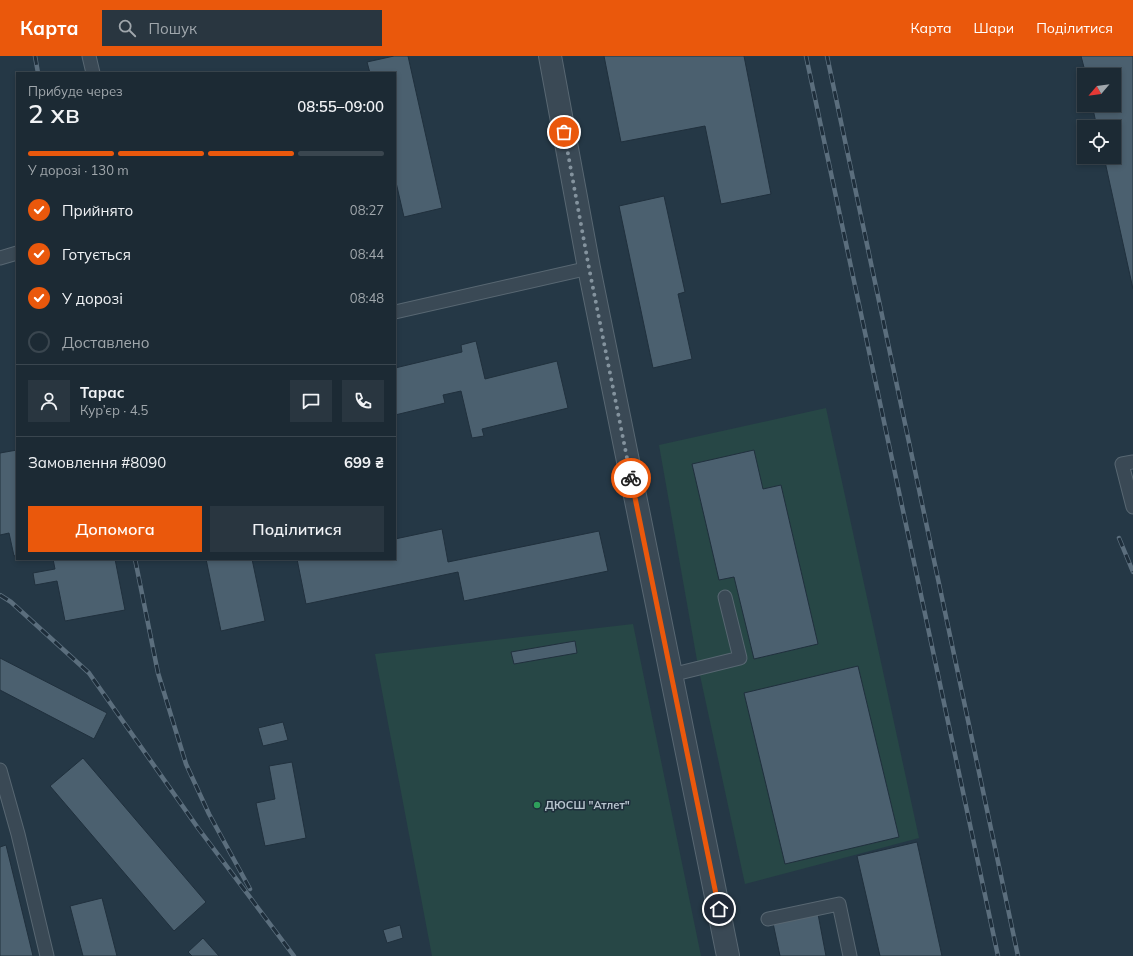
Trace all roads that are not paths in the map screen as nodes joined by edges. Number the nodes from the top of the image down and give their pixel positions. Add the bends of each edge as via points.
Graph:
1 (90, 56) edge
2 (550, 56) edge
3 (93, 72) edge
4 (16, 253) edge
5 (0, 258) edge
6 (589, 268) junction
7 (396, 312) edge
8 (1133, 462) edge
9 (1133, 507) edge
10 (725, 597) dead end
11 (671, 675) junction
12 (0, 770) edge
13 (768, 919) dead end
14 (47, 956) edge
15 (728, 956) edge
16 (850, 956) edge

1 - 3 lane
2 - 6 street
4 - 5 lane
6 - 7 lane
6 - 11 street
8 - 9 lane via 1122,464
10 - 11 lane via 740,658
11 - 15 street
12 - 14 lane
13 - 16 lane via 840,904

